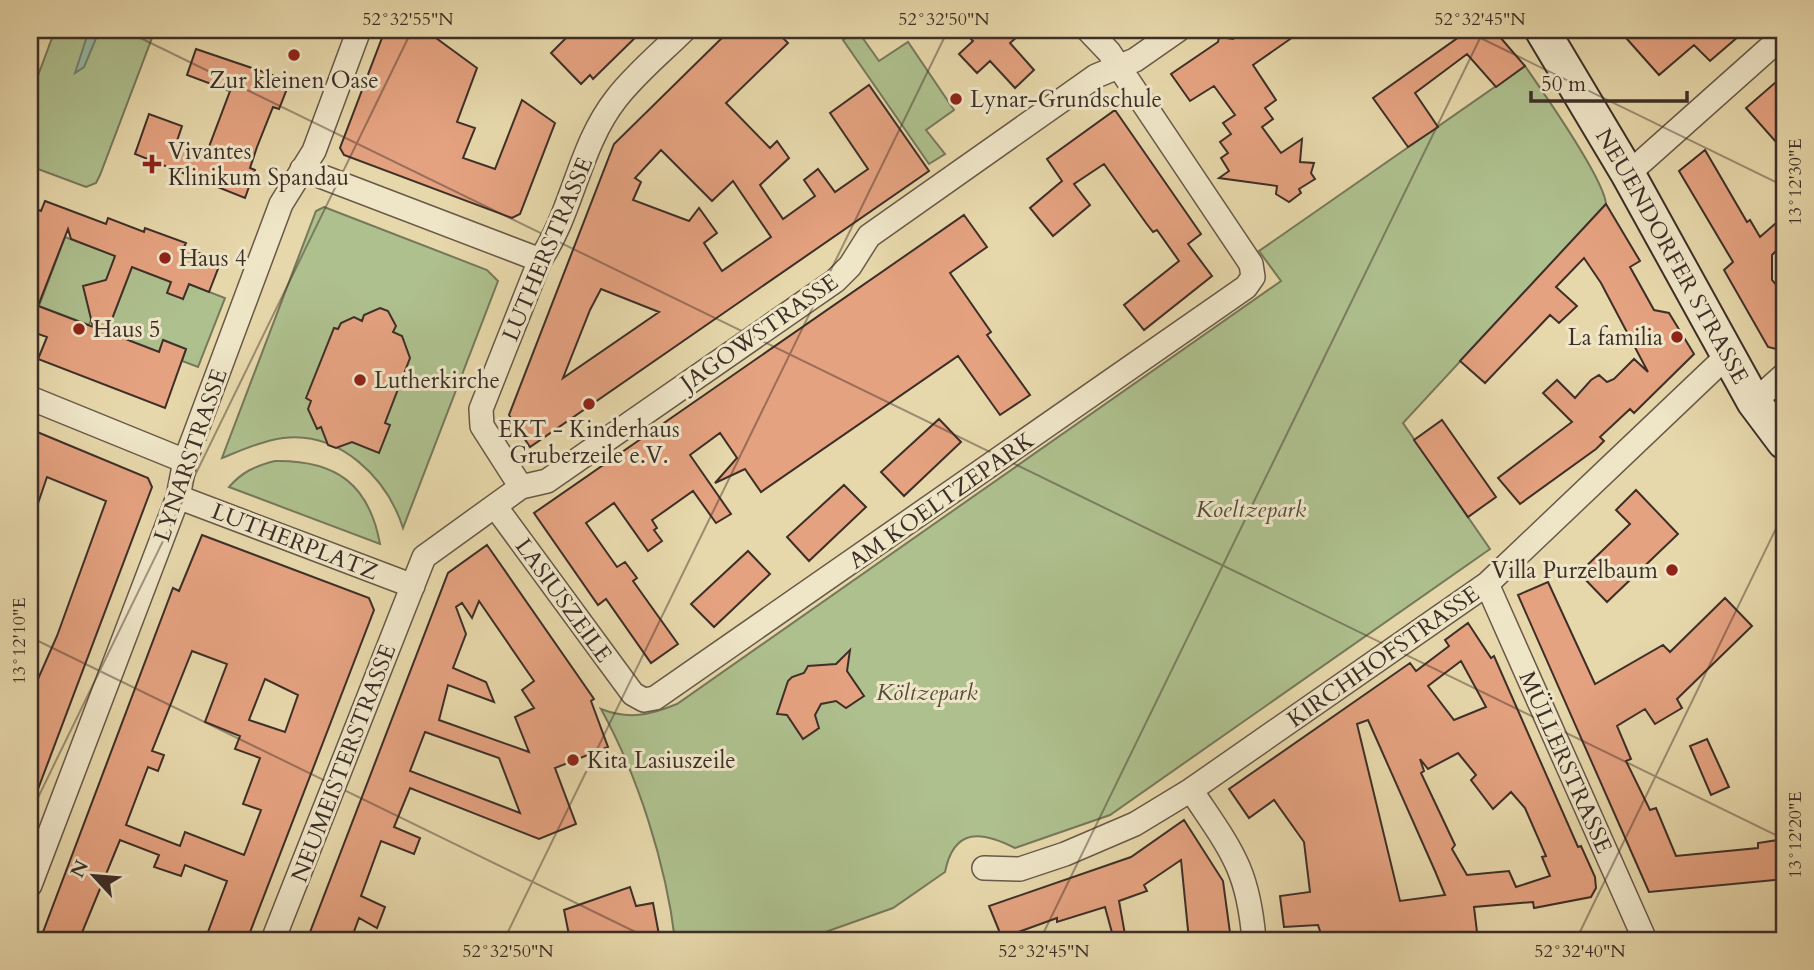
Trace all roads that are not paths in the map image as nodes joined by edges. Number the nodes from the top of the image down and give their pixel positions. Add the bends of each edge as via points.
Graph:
1 (359, 30) edge
2 (684, 30) edge
3 (1088, 30) edge
4 (1178, 30) edge
5 (1542, 30) edge
6 (1784, 35) edge
7 (1119, 67) junction
8 (302, 169) junction
9 (1628, 174) junction
10 (540, 260) junction
11 (1729, 355) junction
12 (1784, 375) edge
13 (30, 398) edge
14 (1754, 402) junction
15 (1784, 442) edge
16 (185, 461) junction
17 (521, 487) junction
18 (178, 497) junction
19 (495, 506) junction
20 (1487, 584) junction
21 (413, 586) junction
22 (633, 694) joint
23 (1191, 790) junction
24 (984, 868) dead end
25 (30, 885) edge
26 (273, 940) edge
27 (1254, 940) edge
28 (1645, 940) edge

1 - 8 street, LYNARSTRASSE via 314,151
2 - 10 street, LUTHERSTRASSE via 615,99
3 - 7 street
4 - 7 street, JAGOWSTRASSE
5 - 9 main road, NEUENDORFER STRASSE
6 - 9 street
7 - 17 street, JAGOWSTRASSE via 1096,76 869,236 835,281 547,481
7 - 22 street, AM KOELTZEPARK via 1251,264 1253,276 1247,286 655,698 644,700
8 - 10 street
8 - 16 street, LYNARSTRASSE via 281,204
9 - 11 main road, NEUENDORFER STRASSE
10 - 17 street, LUTHERSTRASSE via 480,418
11 - 14 main road, NEUENDORFER STRASSE
11 - 20 street, KIRCHHOFSTRASSE
12 - 14 street
13 - 16 street
14 - 15 main road, NEUENDORFER STRASSE
16 - 18 street, LYNARSTRASSE
17 - 19 street, JAGOWSTRASSE
18 - 21 street, LUTHERPLATZ
18 - 25 street, LYNARSTRASSE
19 - 21 street, JAGOWSTRASSE via 424,557
19 - 22 street, LASIUSZEILE
20 - 23 street, KIRCHHOFSTRASSE
20 - 28 street, MÜLLERSTRASSE
21 - 26 street, NEUMEISTERSTRASSE
23 - 24 street, KIRCHHOFSTRASSE via 1135,824 1077,849 1020,869
23 - 27 street via 1242,870

